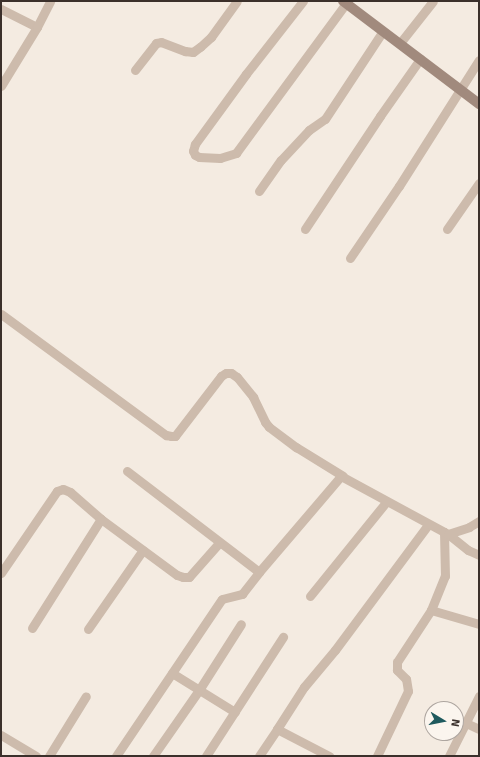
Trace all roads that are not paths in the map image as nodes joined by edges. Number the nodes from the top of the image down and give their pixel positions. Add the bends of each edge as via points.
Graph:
1 (50, 1) edge
2 (236, 1) edge
3 (304, 1) edge
4 (433, 1) edge
5 (344, 2) edge
6 (1, 9) edge
7 (37, 28) junction
8 (383, 31) junction
9 (400, 43) junction
10 (420, 59) junction
11 (479, 60) edge
12 (135, 70) dead end
13 (4, 75) edge
14 (1, 86) edge
15 (460, 90) junction
16 (479, 104) edge
17 (479, 183) edge
18 (258, 191) dead end
19 (305, 229) dead end
20 (447, 229) dead end
21 (350, 258) dead end
22 (1, 314) edge
23 (127, 471) dead end
24 (343, 476) junction
25 (386, 502) junction
26 (101, 519) junction
27 (479, 521) edge
28 (428, 525) junction
29 (446, 533) junction
30 (219, 543) junction
31 (143, 550) junction
32 (479, 556) edge
33 (259, 572) junction
34 (1, 573) edge
35 (310, 596) dead end
36 (431, 610) junction
37 (241, 624) dead end
38 (479, 624) edge
39 (32, 628) dead end
40 (88, 629) dead end
41 (283, 637) dead end
42 (172, 674) junction
43 (199, 690) junction
44 (86, 696) dead end
45 (479, 696) edge
46 (235, 712) junction
47 (466, 724) junction
48 (277, 728) junction
49 (479, 729) edge
50 (1, 735) edge
51 (36, 756) edge
52 (50, 756) edge
53 (116, 756) edge
54 (153, 756) edge
55 (206, 756) edge
56 (259, 756) edge
57 (329, 756) edge
58 (377, 756) edge
59 (449, 756) edge

1 - 7 street
2 - 12 street via 211,37 193,52 161,42 156,43
3 - 5 street via 195,144 195,155 220,158 236,153
4 - 9 street
5 - 8 main road
6 - 7 street
7 - 13 street
8 - 9 main road
8 - 18 street via 325,119 309,130 281,160
9 - 10 main road
10 - 15 main road
10 - 19 street
11 - 15 street
13 - 14 street
15 - 16 main road
15 - 21 street
17 - 20 street
22 - 24 street via 166,435 175,436 221,376 231,373 242,382 253,397 269,427
23 - 30 street
24 - 25 street
24 - 33 street via 332,485
25 - 28 street
25 - 35 street
26 - 31 street
26 - 34 street via 70,492 63,489 57,491
26 - 39 street
27 - 29 street via 469,527
28 - 29 street
28 - 48 street via 335,650 304,687
29 - 32 street
29 - 36 street via 444,576
30 - 31 street via 188,577 177,575
30 - 33 street
31 - 40 street
33 - 42 street via 242,594 222,599
36 - 38 street
36 - 58 street via 398,662 397,670 406,679 408,692
37 - 43 street
41 - 46 street
42 - 43 street
42 - 53 street
43 - 46 street
43 - 54 street
44 - 52 street
45 - 47 street
46 - 55 street
47 - 49 street
47 - 59 street
48 - 56 street
48 - 57 street
50 - 51 street

